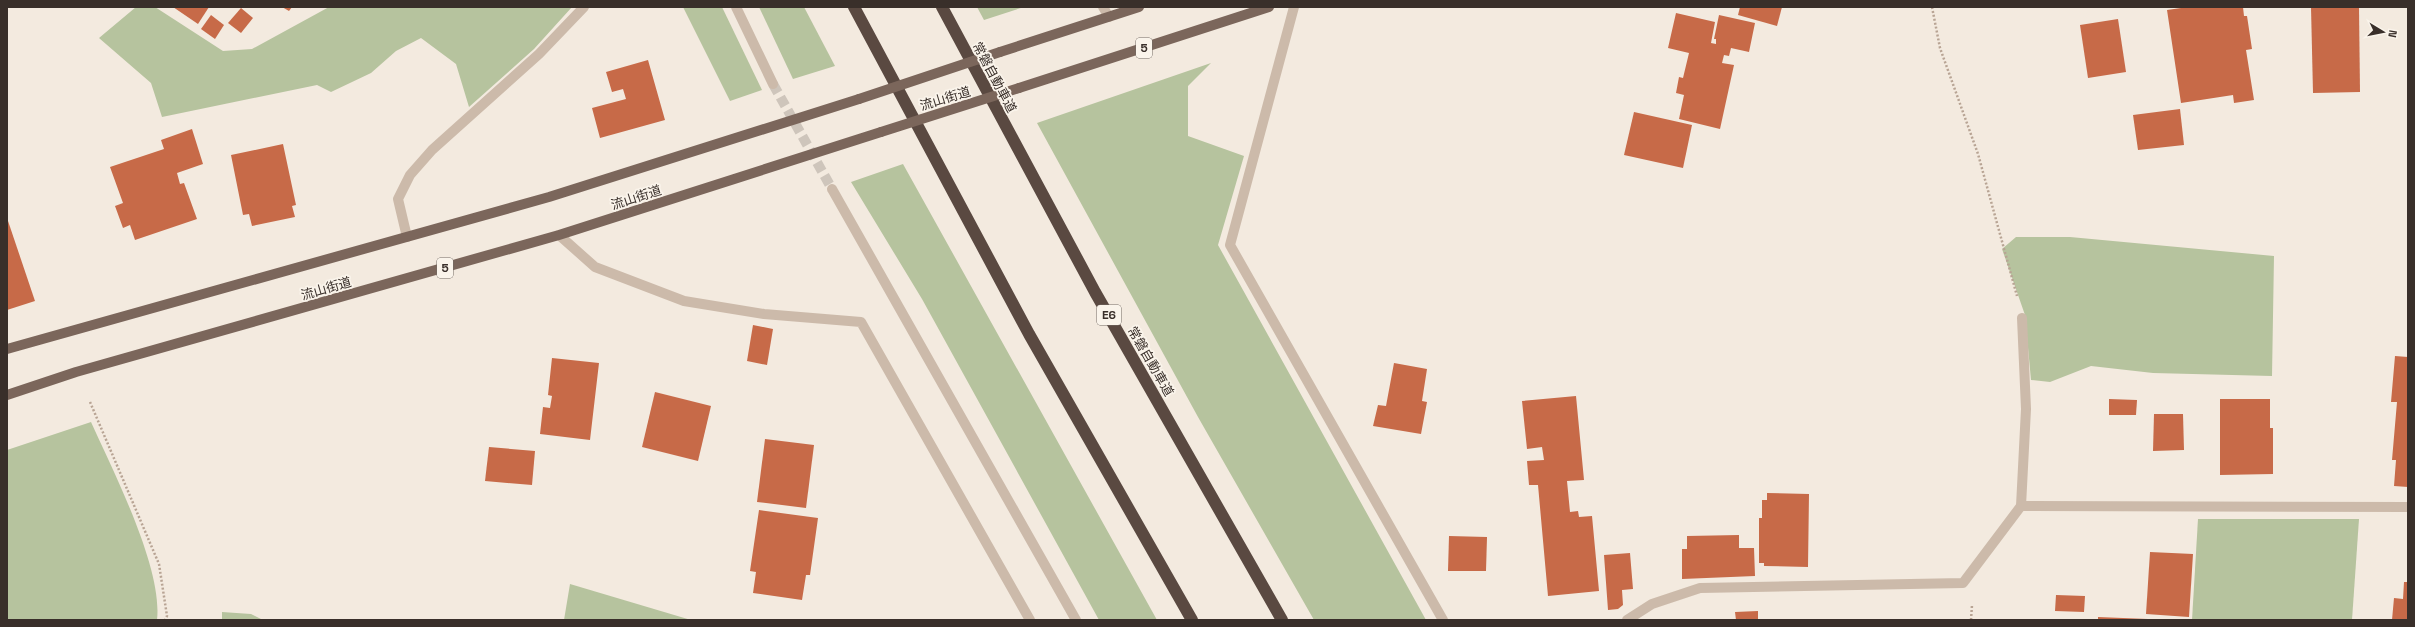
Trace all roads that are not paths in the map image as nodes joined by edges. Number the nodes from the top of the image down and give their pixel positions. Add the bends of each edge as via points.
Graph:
1 (584, 7) edge
2 (736, 7) edge
3 (854, 7) edge
4 (942, 7) edge
5 (1103, 7) edge
6 (1139, 7) edge
7 (1269, 7) edge
8 (1294, 7) edge
9 (1109, 17) junction
10 (773, 84) tunnel mouth
11 (832, 189) tunnel mouth
12 (559, 235) junction
13 (407, 237) junction
14 (2022, 318) road end
15 (7, 349) edge
16 (7, 395) edge
17 (2021, 506) junction
18 (2408, 508) edge
19 (1030, 620) edge
20 (1076, 620) edge
21 (1192, 620) edge
22 (1282, 620) edge
23 (1442, 620) edge
24 (1627, 620) edge

1 - 13 street via 539,54 432,150 410,175 398,199
2 - 10 street
3 - 21 highway via 1029,334
4 - 22 highway, 常磐自動車道 / E6 via 1095,292
5 - 9 street
6 - 9 main road, 流山街道
7 - 12 main road, 流山街道 / 5, bridge
8 - 23 street via 1230,245
9 - 13 main road, 流山街道, bridge via 549,197
11 - 20 street
12 - 16 main road, 流山街道 / 5 via 76,372
12 - 19 street via 595,267 684,301 764,314 861,322
13 - 15 main road, 流山街道
14 - 17 street via 2026,410
17 - 18 street
17 - 24 street via 1963,583 1700,588 1652,604

